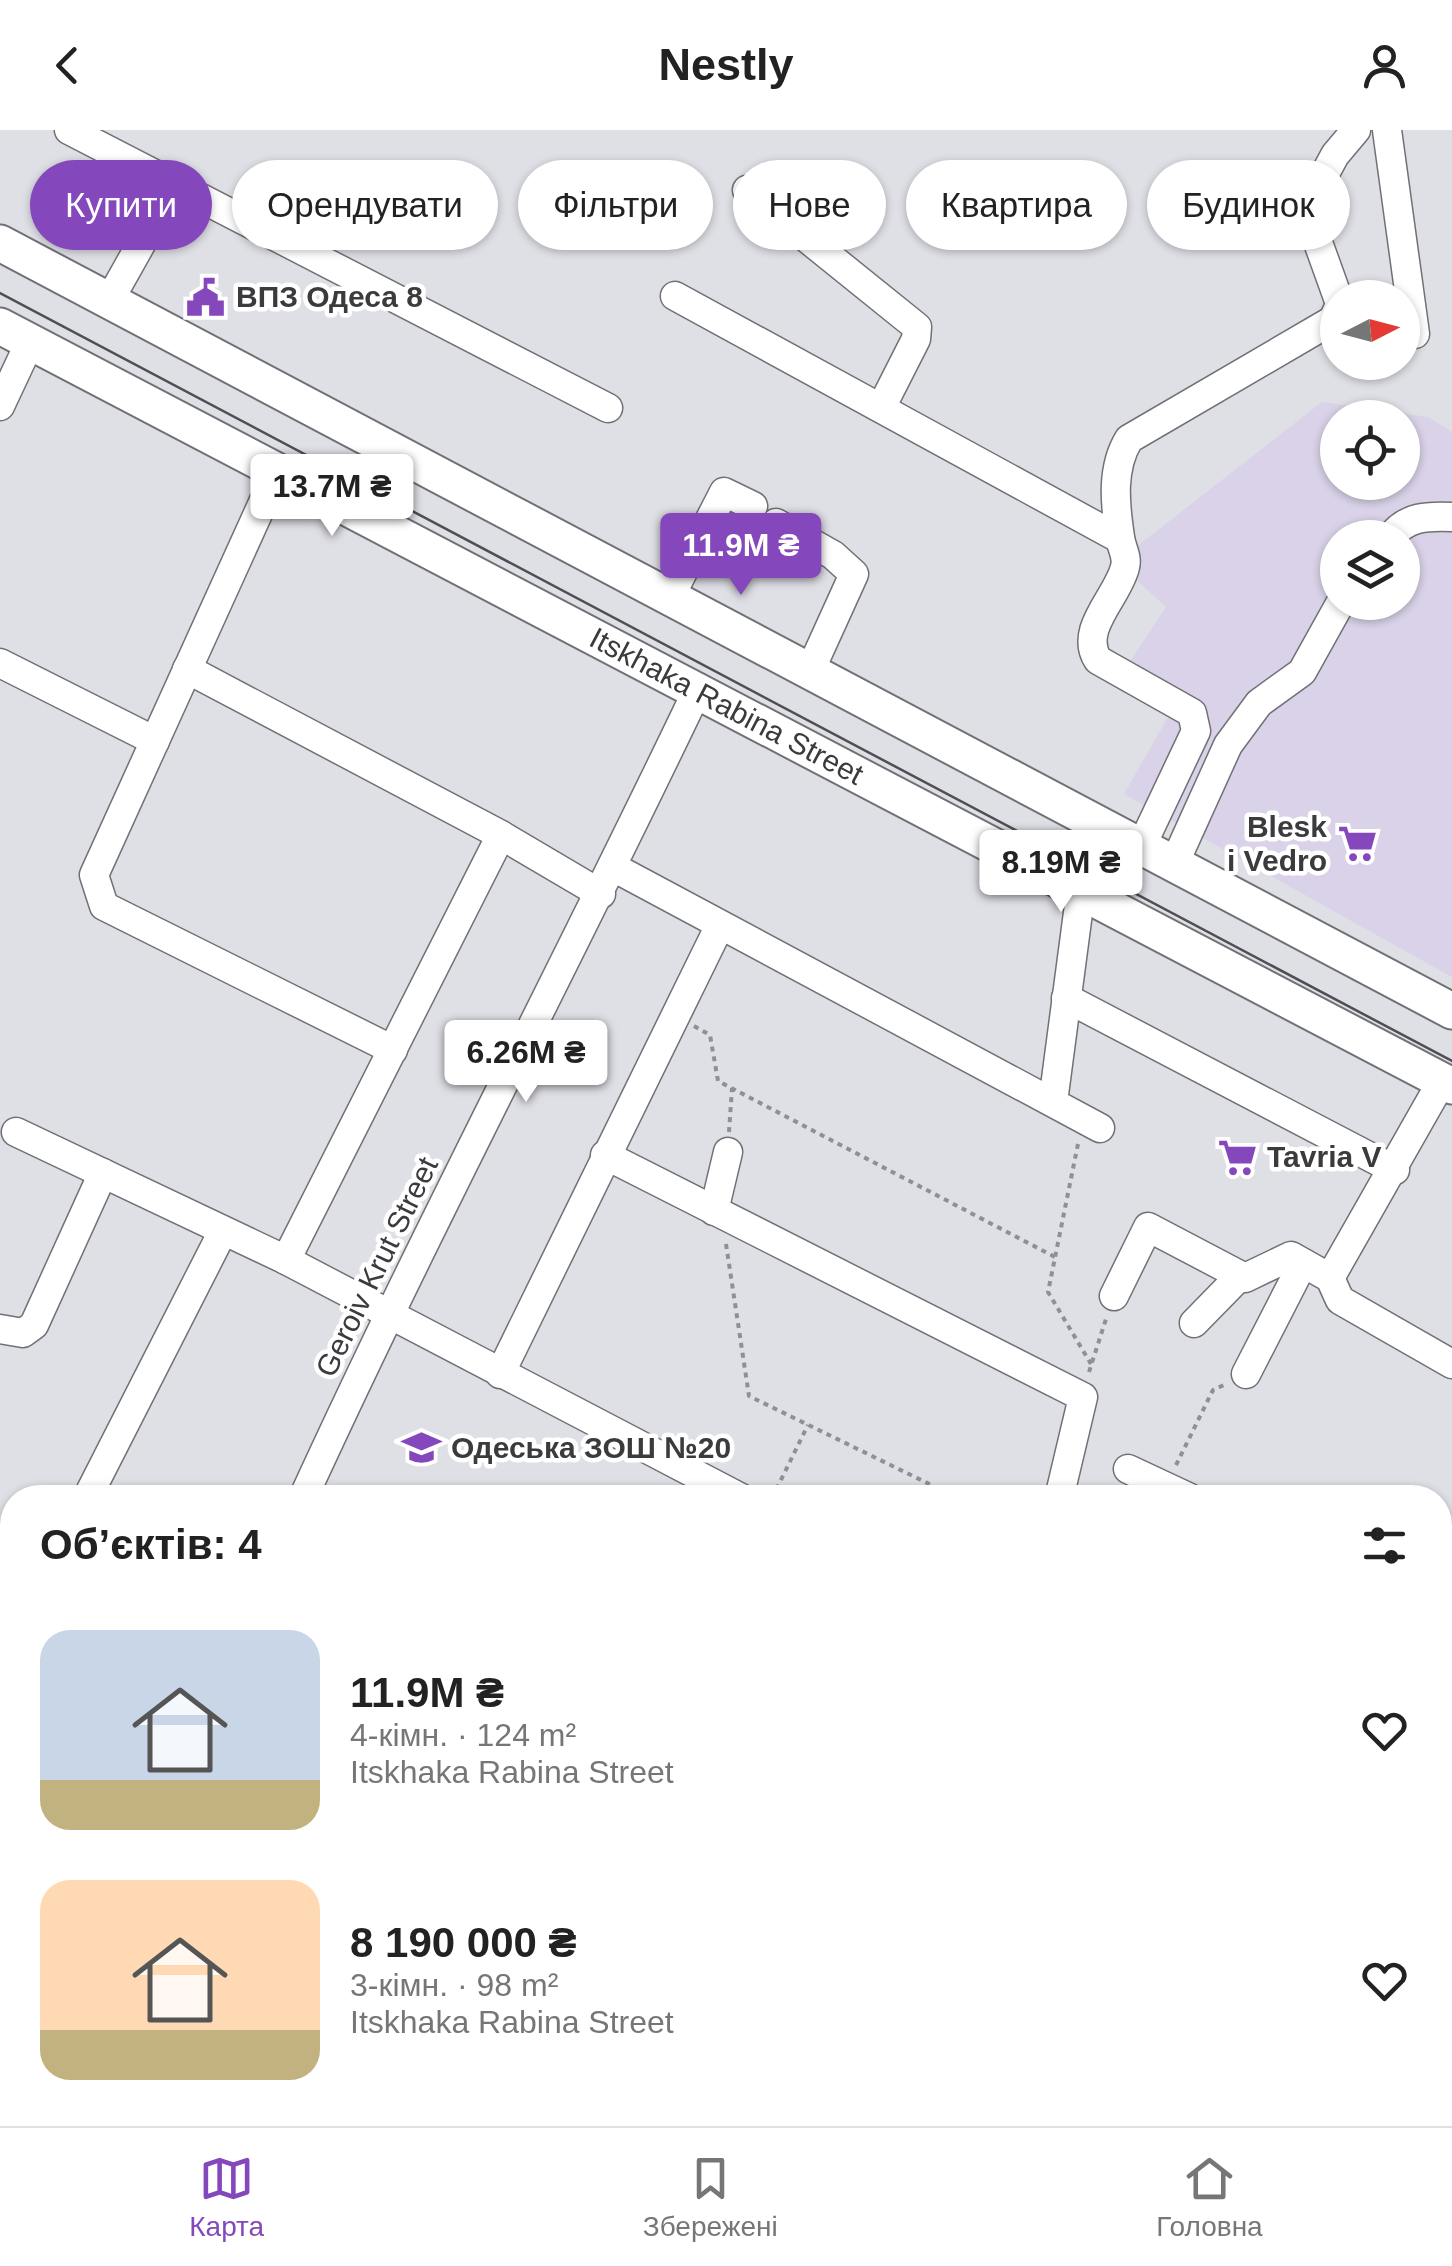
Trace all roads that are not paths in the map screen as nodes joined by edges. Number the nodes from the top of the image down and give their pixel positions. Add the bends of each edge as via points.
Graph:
1 (69, 130) edge
2 (1356, 130) edge
3 (1388, 130) edge
4 (124, 160) edge
5 (212, 207) edge
6 (0, 243) edge
7 (138, 250) edge
8 (821, 250) edge
9 (1332, 280) edge
10 (1408, 280) edge
11 (675, 296) dead end
12 (110, 301) junction
13 (1320, 328) edge
14 (15, 334) edge
15 (0, 406) edge
16 (882, 406) junction
17 (608, 408) dead end
18 (276, 474) junction
19 (1452, 516) edge
20 (1411, 520) edge
21 (1120, 539) junction
22 (670, 597) junction
23 (1330, 620) edge
24 (0, 663) edge
25 (188, 669) junction
26 (810, 671) junction
27 (698, 690) junction
28 (155, 741) junction
29 (501, 834) junction
30 (1142, 844) junction
31 (1176, 862) junction
32 (614, 867) junction
33 (1081, 890) junction
34 (600, 894) junction
35 (720, 926) junction
36 (1066, 998) junction
37 (1452, 1011) edge
38 (392, 1050) junction
39 (1447, 1084) edge
40 (1053, 1102) junction
41 (1092, 1124) road end
42 (16, 1132) dead end
43 (728, 1152) road end
44 (605, 1154) junction
45 (1395, 1170) junction
46 (103, 1173) junction
47 (718, 1213) junction
48 (224, 1231) junction
49 (286, 1260) junction
50 (1303, 1263) junction
51 (1240, 1276) junction
52 (1330, 1278) junction
53 (1114, 1296) road end
54 (388, 1313) junction
55 (1194, 1323) dead end
56 (0, 1329) edge
57 (1452, 1364) edge
58 (500, 1374) junction
59 (1246, 1374) road end
60 (1128, 1468) dead end
61 (94, 1485) edge
62 (309, 1485) edge
63 (716, 1485) edge
64 (1062, 1485) edge
65 (1163, 1485) edge

1 - 4 street
2 - 9 street via 1306,209
3 - 10 street
5 - 17 street
6 - 12 main road
7 - 12 street
8 - 16 street via 917,328
11 - 16 street
12 - 22 main road
13 - 21 street via 1129,439 1115,474
14 - 15 street
14 - 18 main road, Itskhaka Rabina Street
16 - 21 street
18 - 25 street
18 - 27 main road, Itskhaka Rabina Street
19 - 20 street
21 - 30 street via 1125,567 1092,634 1092,651 1192,714 1196,731
22 - 26 main road
22 - 26 street via 724,492 854,574
23 - 31 street via 1302,672 1258,703 1228,745
24 - 28 street
25 - 28 street
25 - 29 street
26 - 30 main road
27 - 32 street, Geroiv Krut Street
27 - 33 main road, Itskhaka Rabina Street
28 - 38 street via 94,875 104,906
29 - 34 street
29 - 38 street
30 - 31 main road
31 - 37 main road
32 - 34 street, Geroiv Krut Street
32 - 35 street
33 - 36 street
33 - 39 main road, Itskhaka Rabina Street
34 - 54 street, Geroiv Krut Street
35 - 40 street
35 - 44 street
36 - 40 street
36 - 45 street
38 - 49 street
39 - 45 street
40 - 41 street
42 - 46 street
43 - 47 street
44 - 47 street
44 - 58 street
45 - 52 street
46 - 48 street
46 - 56 street via 34,1325 22,1333
47 - 64 street via 1083,1397
48 - 49 street
48 - 61 street
49 - 54 street
50 - 51 street via 1291,1256
50 - 52 street
50 - 59 street
51 - 53 street via 1148,1228
51 - 55 street
52 - 57 street via 1340,1300
54 - 58 street
54 - 62 street, Geroiv Krut Street
58 - 63 street
60 - 65 street

